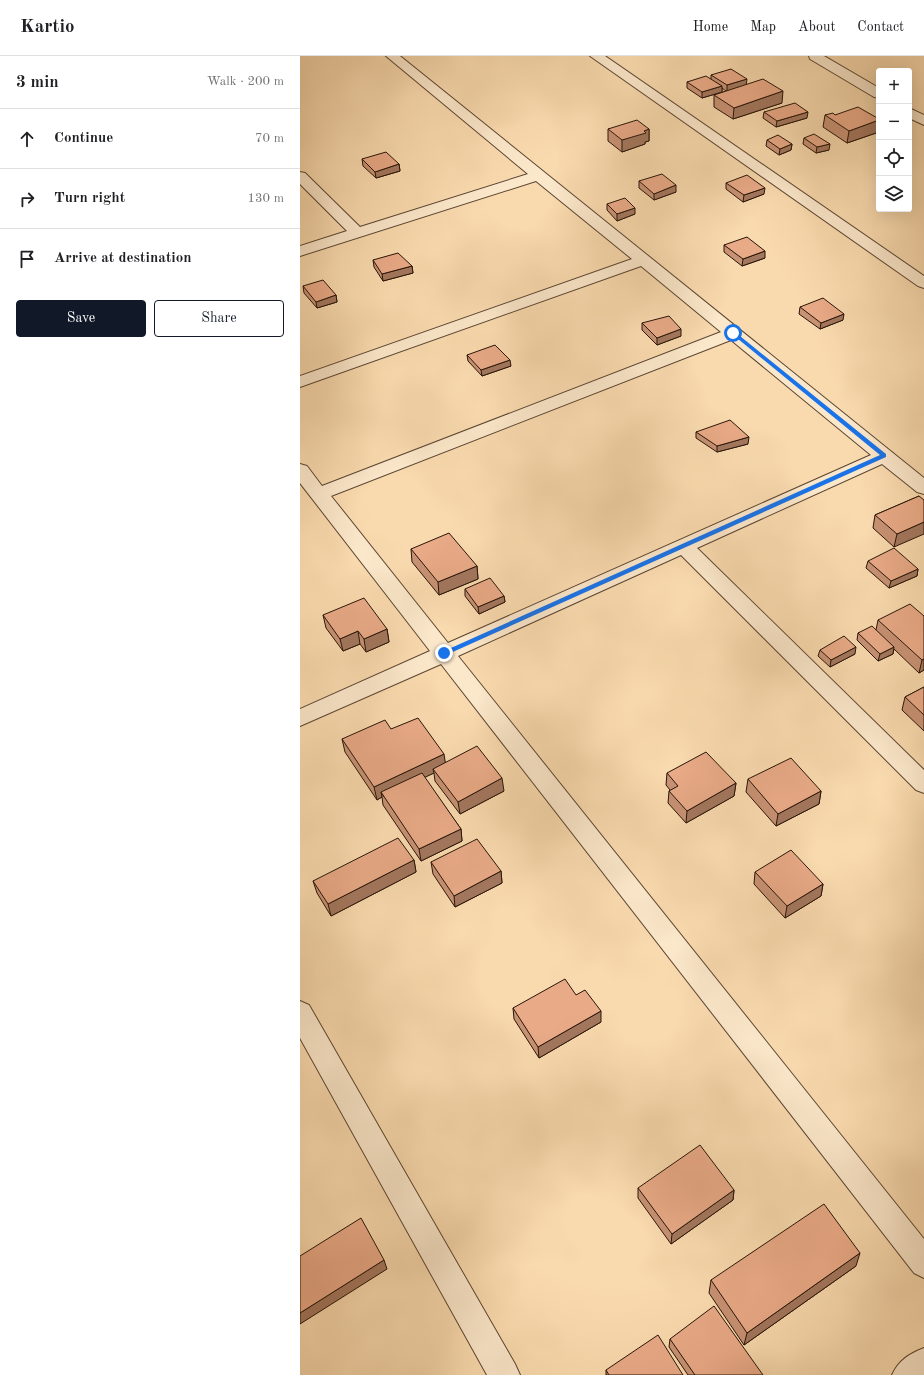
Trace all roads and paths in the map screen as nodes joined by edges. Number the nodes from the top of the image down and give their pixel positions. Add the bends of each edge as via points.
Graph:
1 (392, 56) edge
2 (596, 56) edge
3 (815, 56) edge
4 (876, 92) edge
5 (912, 114) edge
6 (924, 121) edge
7 (539, 175) junction
8 (300, 176) edge
9 (357, 233) junction
10 (300, 251) edge
11 (644, 260) junction
12 (924, 283) edge
13 (733, 333) junction
14 (300, 382) edge
15 (884, 456) junction
16 (300, 470) edge
17 (924, 488) edge
18 (319, 494) junction
19 (683, 546) junction
20 (444, 653) junction
21 (300, 718) edge
22 (924, 784) edge
23 (300, 1013) edge
24 (924, 1263) edge
25 (924, 1363) edge
26 (504, 1375) edge
27 (908, 1375) edge

1 - 7 street
2 - 12 street
3 - 4 street
5 - 6 street
7 - 9 street
7 - 11 street
8 - 9 street
9 - 10 street
11 - 13 street
11 - 14 street
13 - 15 street
13 - 18 street
15 - 17 street
15 - 19 street
16 - 18 street
18 - 20 street
19 - 20 street
19 - 22 street
20 - 21 street
20 - 24 street
23 - 26 street
25 - 27 street

